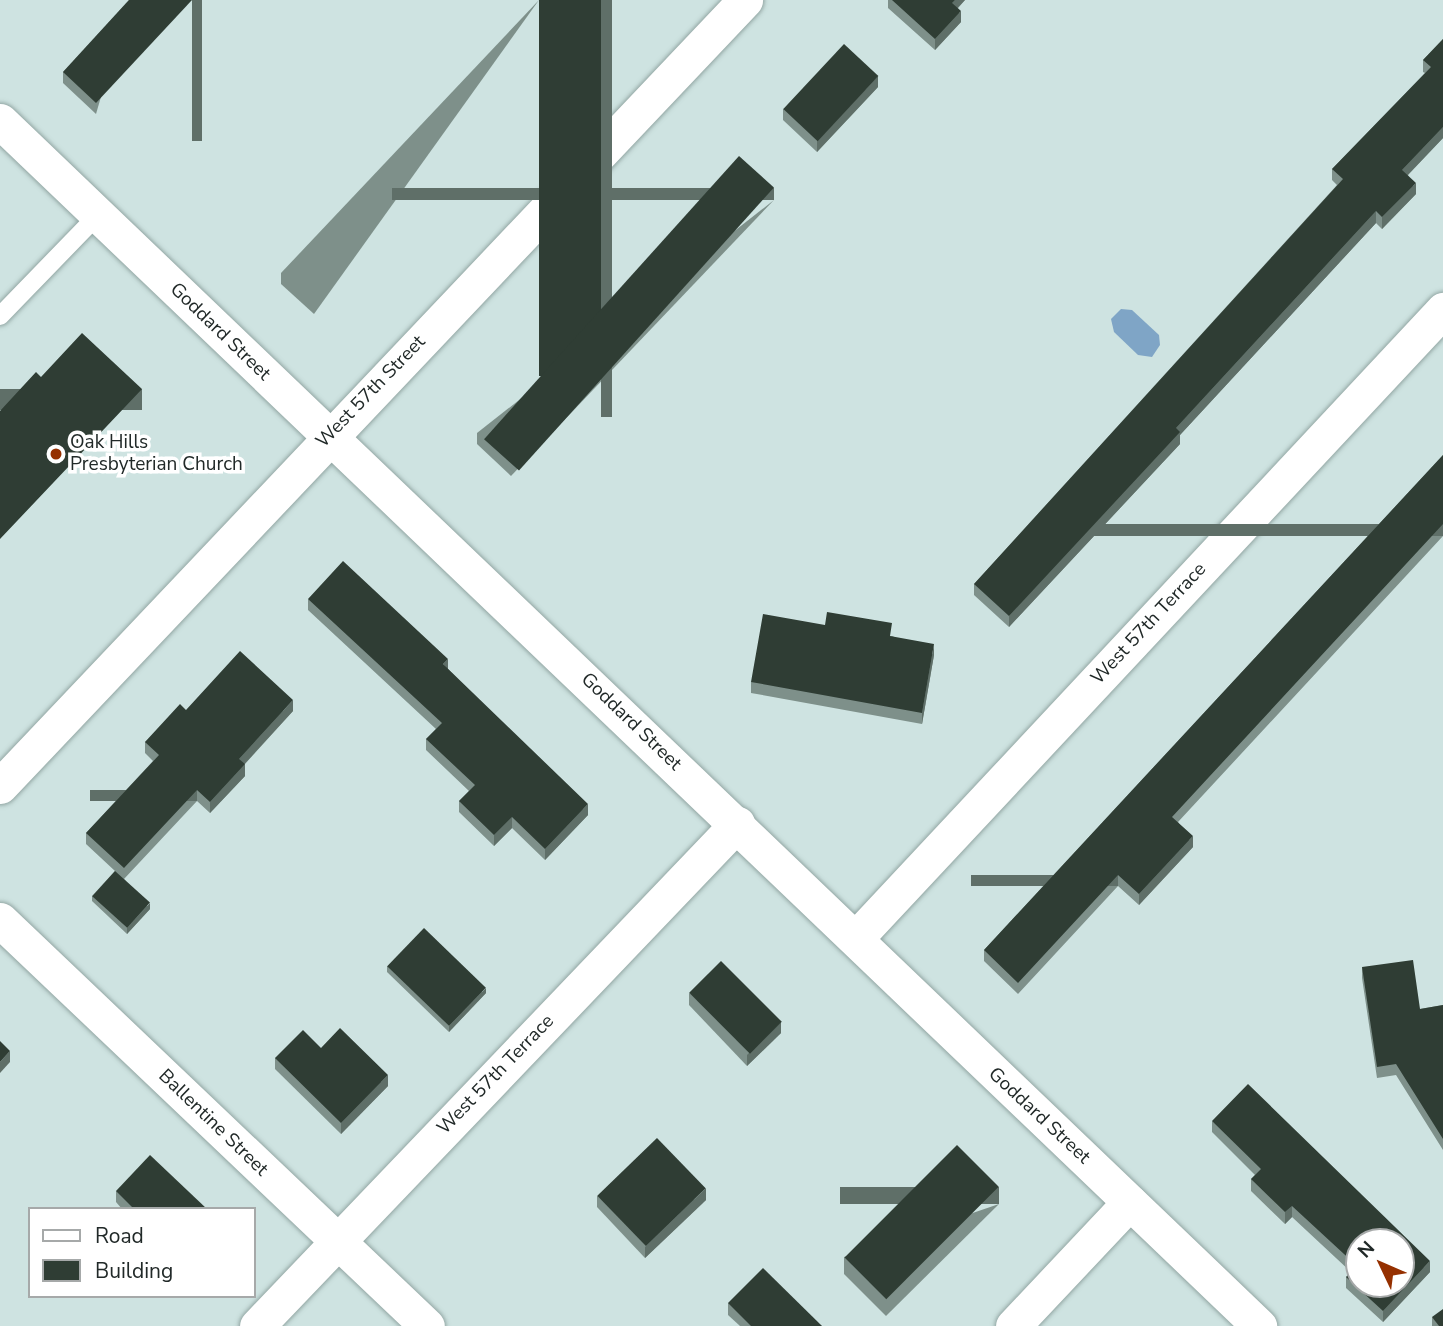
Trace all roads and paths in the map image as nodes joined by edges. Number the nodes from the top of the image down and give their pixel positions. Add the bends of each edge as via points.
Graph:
1 (745, 0) edge
2 (0, 121) edge
3 (98, 215) junction
4 (1443, 310) edge
5 (0, 316) edge
6 (329, 436) junction
7 (0, 786) edge
8 (737, 824) junction
9 (0, 920) edge
10 (856, 938) junction
11 (1130, 1202) junction
12 (336, 1241) junction
13 (257, 1326) edge
14 (427, 1326) edge
15 (1013, 1326) edge
16 (1259, 1326) edge

1 - 6 street, West 57th Street
2 - 3 street, Goddard Street
3 - 5 lane
3 - 6 street, Goddard Street
4 - 10 street, West 57th Terrace
6 - 7 street, West 57th Street
6 - 8 street, Goddard Street
8 - 10 street, Goddard Street
8 - 12 street, West 57th Terrace
9 - 12 street, Ballentine Street
10 - 11 street, Goddard Street
11 - 15 street
11 - 16 street, Goddard Street
12 - 13 street, West 57th Terrace
12 - 14 street, Ballentine Street

